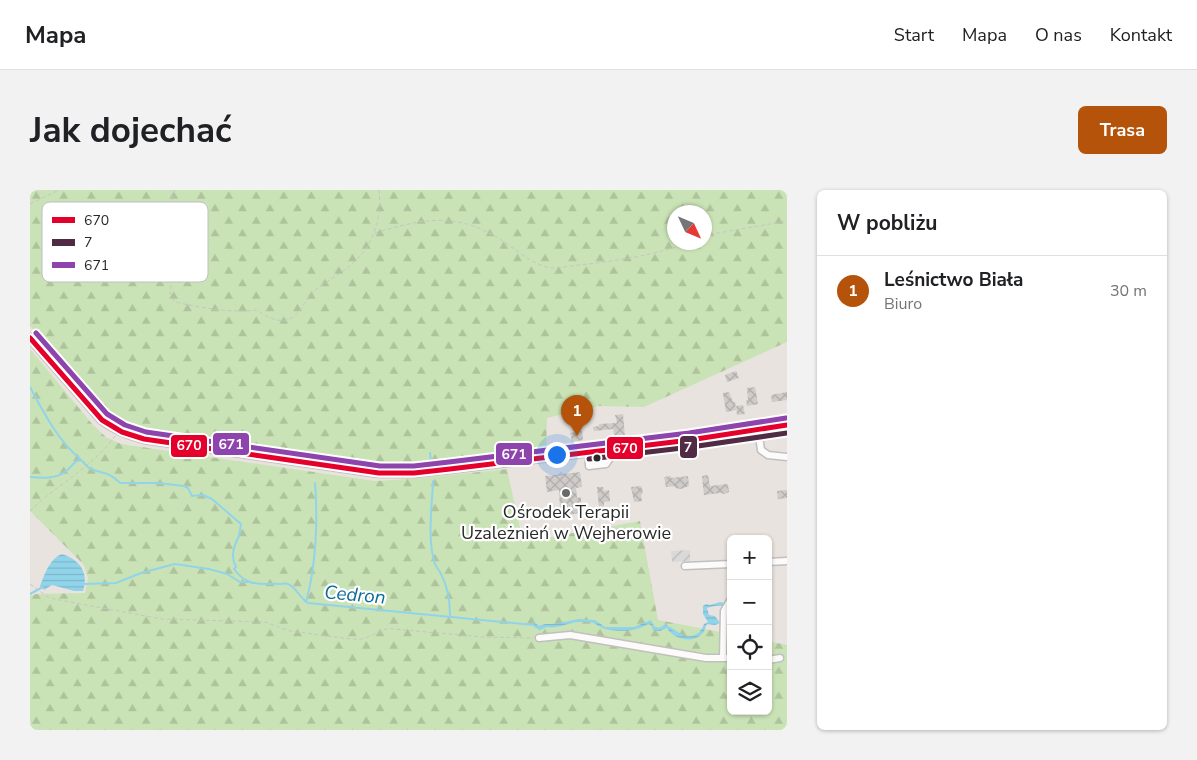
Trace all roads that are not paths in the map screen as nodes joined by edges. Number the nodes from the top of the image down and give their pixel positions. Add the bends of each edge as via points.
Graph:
1 (30, 338) edge
2 (787, 425) edge
3 (787, 430) edge
4 (758, 432) junction
5 (611, 449) junction
6 (588, 452) junction
7 (787, 457) edge
8 (787, 561) edge
9 (772, 562) edge
10 (727, 564) edge
11 (685, 566) dead end
12 (727, 606) edge
13 (539, 638) road end
14 (723, 658) junction
15 (727, 658) edge
16 (780, 658) dead end
17 (772, 659) edge

1 - 6 main road via 102,420 118,430 144,439 379,473 414,473
2 - 4 main road
3 - 4 main road
4 - 5 main road
4 - 7 street via 762,450 768,455
5 - 6 main road
5 - 6 street via 606,464 588,466
8 - 9 street
10 - 11 street
12 - 14 street
13 - 14 street via 570,635 692,656
14 - 15 street
16 - 17 street

